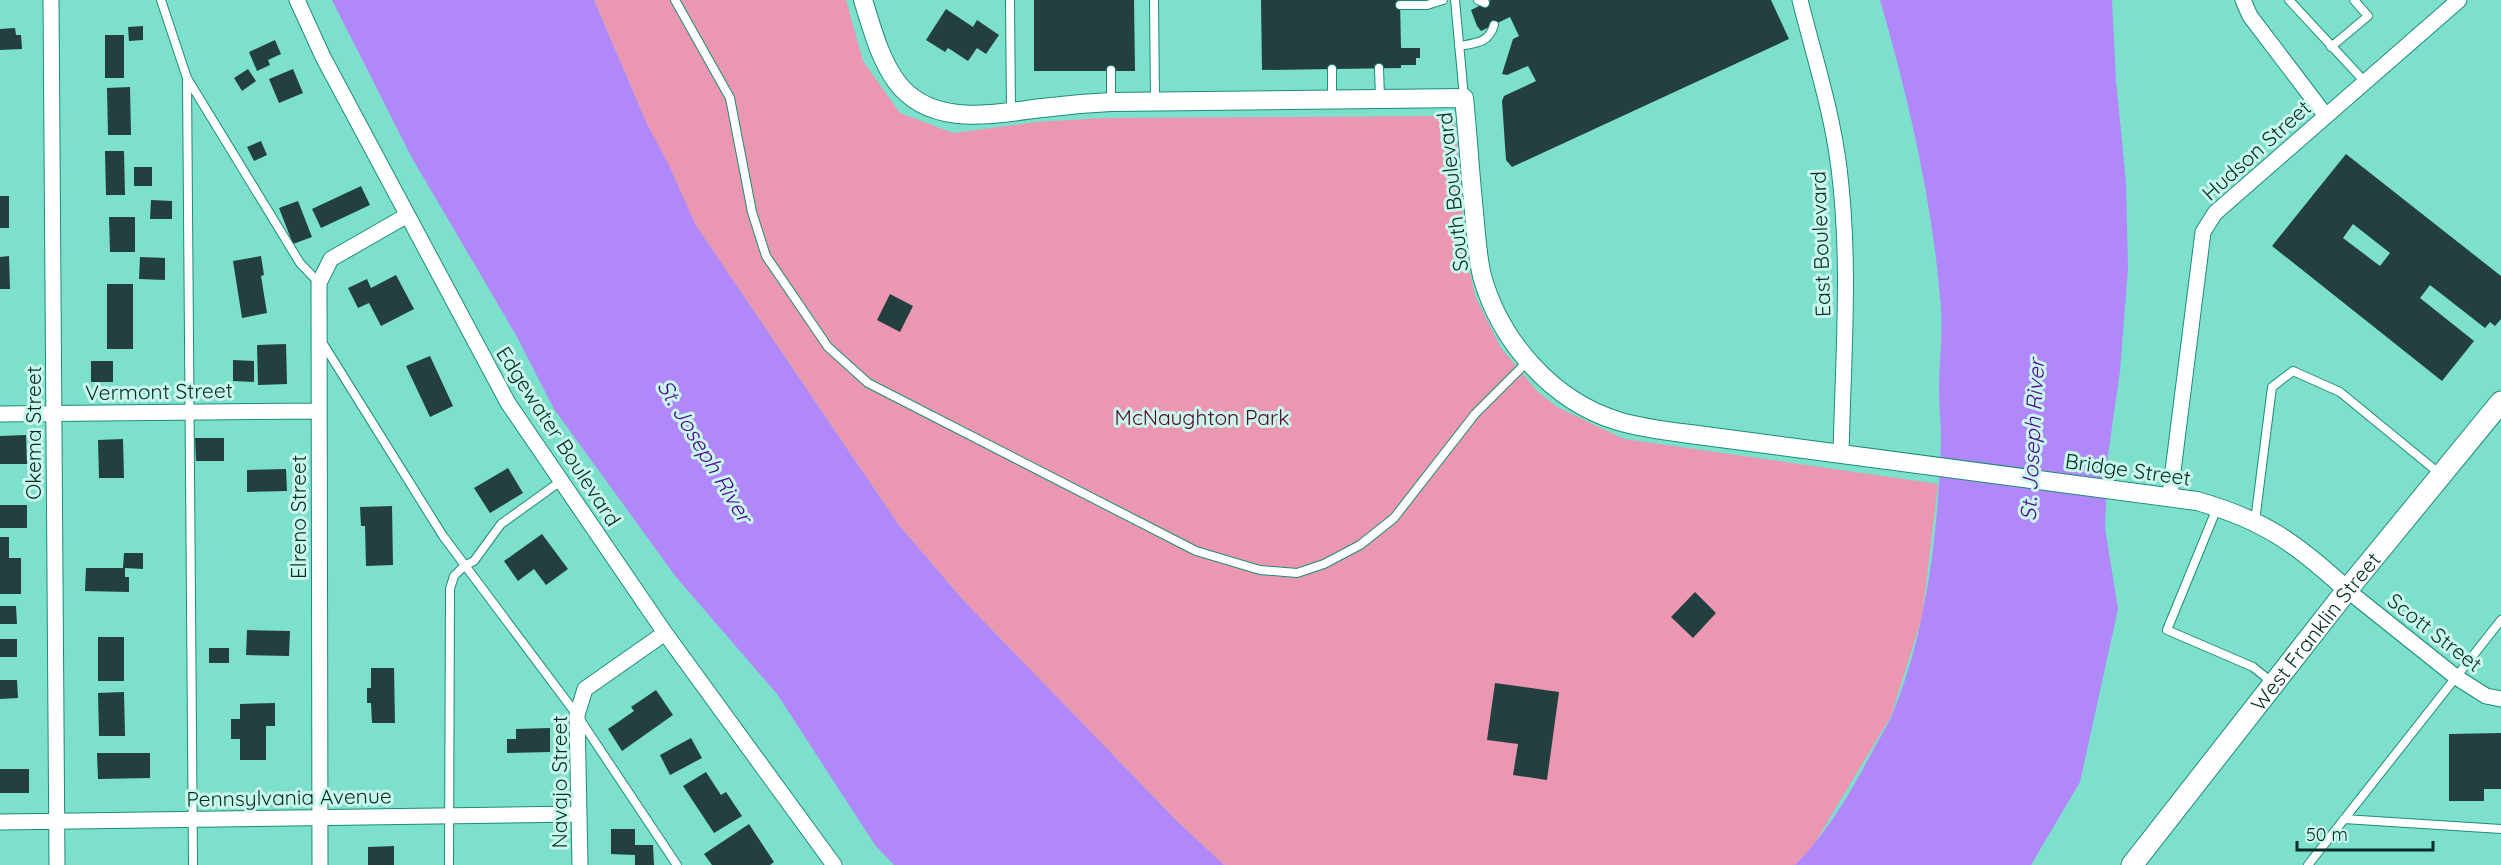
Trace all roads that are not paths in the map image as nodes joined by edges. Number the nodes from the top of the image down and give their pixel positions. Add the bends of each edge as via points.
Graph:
1 (51, 0) edge
2 (161, 0) edge
3 (297, 0) edge
4 (675, 0) edge
5 (863, 0) edge
6 (1010, 0) edge
7 (1154, 0) edge
8 (1443, 0) edge
9 (1455, 0) edge
10 (1800, 0) edge
11 (2243, 0) edge
12 (2289, 0) edge
13 (2354, 0) edge
14 (2459, 0) edge
15 (1400, 5) dead end
16 (1494, 24) dead end
17 (1459, 46) junction
18 (2331, 47) junction
19 (1379, 68) dead end
20 (1332, 69) dead end
21 (1111, 70) dead end
22 (187, 78) junction
23 (2365, 82) junction
24 (1464, 98) junction
25 (1380, 99) junction
26 (1332, 100) junction
27 (1155, 101) junction
28 (1111, 102) junction
29 (1011, 111) junction
30 (2326, 116) junction
31 (406, 216) junction
32 (319, 283) junction
33 (318, 335) junction
34 (1528, 361) junction
35 (2501, 402) edge
36 (318, 411) junction
37 (189, 412) junction
38 (0, 414) edge
39 (54, 414) junction
40 (1841, 455) junction
41 (2441, 475) junction
42 (561, 481) junction
43 (2170, 495) junction
44 (2218, 507) junction
45 (2255, 521) junction
46 (464, 566) junction
47 (2347, 590) junction
48 (2501, 620) edge
49 (665, 633) junction
50 (2456, 677) junction
51 (2274, 684) junction
52 (2501, 699) edge
53 (577, 715) junction
54 (579, 814) junction
55 (448, 816) junction
56 (319, 818) junction
57 (192, 819) junction
58 (2344, 819) junction
59 (57, 821) junction
60 (0, 822) edge
61 (2501, 829) edge
62 (57, 865) edge
63 (193, 865) edge
64 (320, 865) edge
65 (449, 865) edge
66 (580, 865) edge
67 (677, 865) edge
68 (834, 865) edge
69 (2132, 865) edge
70 (2308, 865) edge

1 - 39 street, Okema Street
2 - 22 lane
3 - 31 street, Edgewater Boulevard
4 - 34 lane via 730,98 752,212 766,256 828,347 868,383 1196,551 1260,570 1297,573 1360,545 1394,518 1475,414
5 - 29 street, South Boulevard via 888,69 912,97 949,114
6 - 29 lane
7 - 27 lane
8 - 15 lane via 1427,5
9 - 17 lane
10 - 40 street, East Boulevard via 1833,133 1843,203
11 - 30 street via 2250,16
12 - 18 lane
13 - 18 lane via 2368,16
14 - 23 street, Hudson Street
16 - 17 lane via 1492,34 1484,42
17 - 24 lane
18 - 23 lane
19 - 25 lane
20 - 26 lane
21 - 28 lane
22 - 32 lane via 300,263
22 - 37 lane
23 - 30 street, Hudson Street
24 - 25 street, South Boulevard
24 - 34 street, South Boulevard via 1482,276 1506,332
25 - 26 street, South Boulevard
26 - 27 street, South Boulevard
27 - 28 street, South Boulevard
28 - 29 street, South Boulevard
30 - 43 street, Hudson Street via 2215,213 2203,232
31 - 32 street, Elreno Street via 331,259
31 - 42 street, Edgewater Boulevard via 508,403
32 - 33 street, Elreno Street
33 - 36 street, Elreno Street
33 - 46 lane
34 - 40 street, South Boulevard via 1572,399 1618,421
35 - 41 main road, West Franklin Street
36 - 37 street, Vermont Street
36 - 56 street, Elreno Street
37 - 39 street, Vermont Street
37 - 57 lane
38 - 39 street, Vermont Street
39 - 59 street, Okema Street
40 - 43 street, Bridge Street
41 - 45 lane via 2340,392 2293,371 2272,387
41 - 47 main road, West Franklin Street
42 - 46 lane via 501,524 474,561
42 - 49 street, Edgewater Boulevard
43 - 44 street, Bridge Street
44 - 45 street, Bridge Street
44 - 51 lane via 2167,630 2253,667
45 - 47 street, Bridge Street via 2298,548
46 - 53 lane
46 - 55 lane via 454,576 450,589
47 - 50 street, Scott Street
47 - 51 main road, West Franklin Street
48 - 50 lane
49 - 53 street, Navajo Street via 585,689
49 - 68 street, Edgewater Boulevard
50 - 52 street, Scott Street via 2487,696
50 - 58 lane
51 - 69 main road, West Franklin Street
53 - 54 street, Navajo Street
53 - 67 lane
54 - 55 street, Pennsylvania Avenue
54 - 66 street, Navajo Street
55 - 56 street, Pennsylvania Avenue
55 - 65 lane
56 - 57 street, Pennsylvania Avenue
56 - 64 street, Elreno Street
57 - 59 street, Pennsylvania Avenue
57 - 63 lane
58 - 61 lane
58 - 70 lane
59 - 60 street, Pennsylvania Avenue
59 - 62 street, Okema Street

